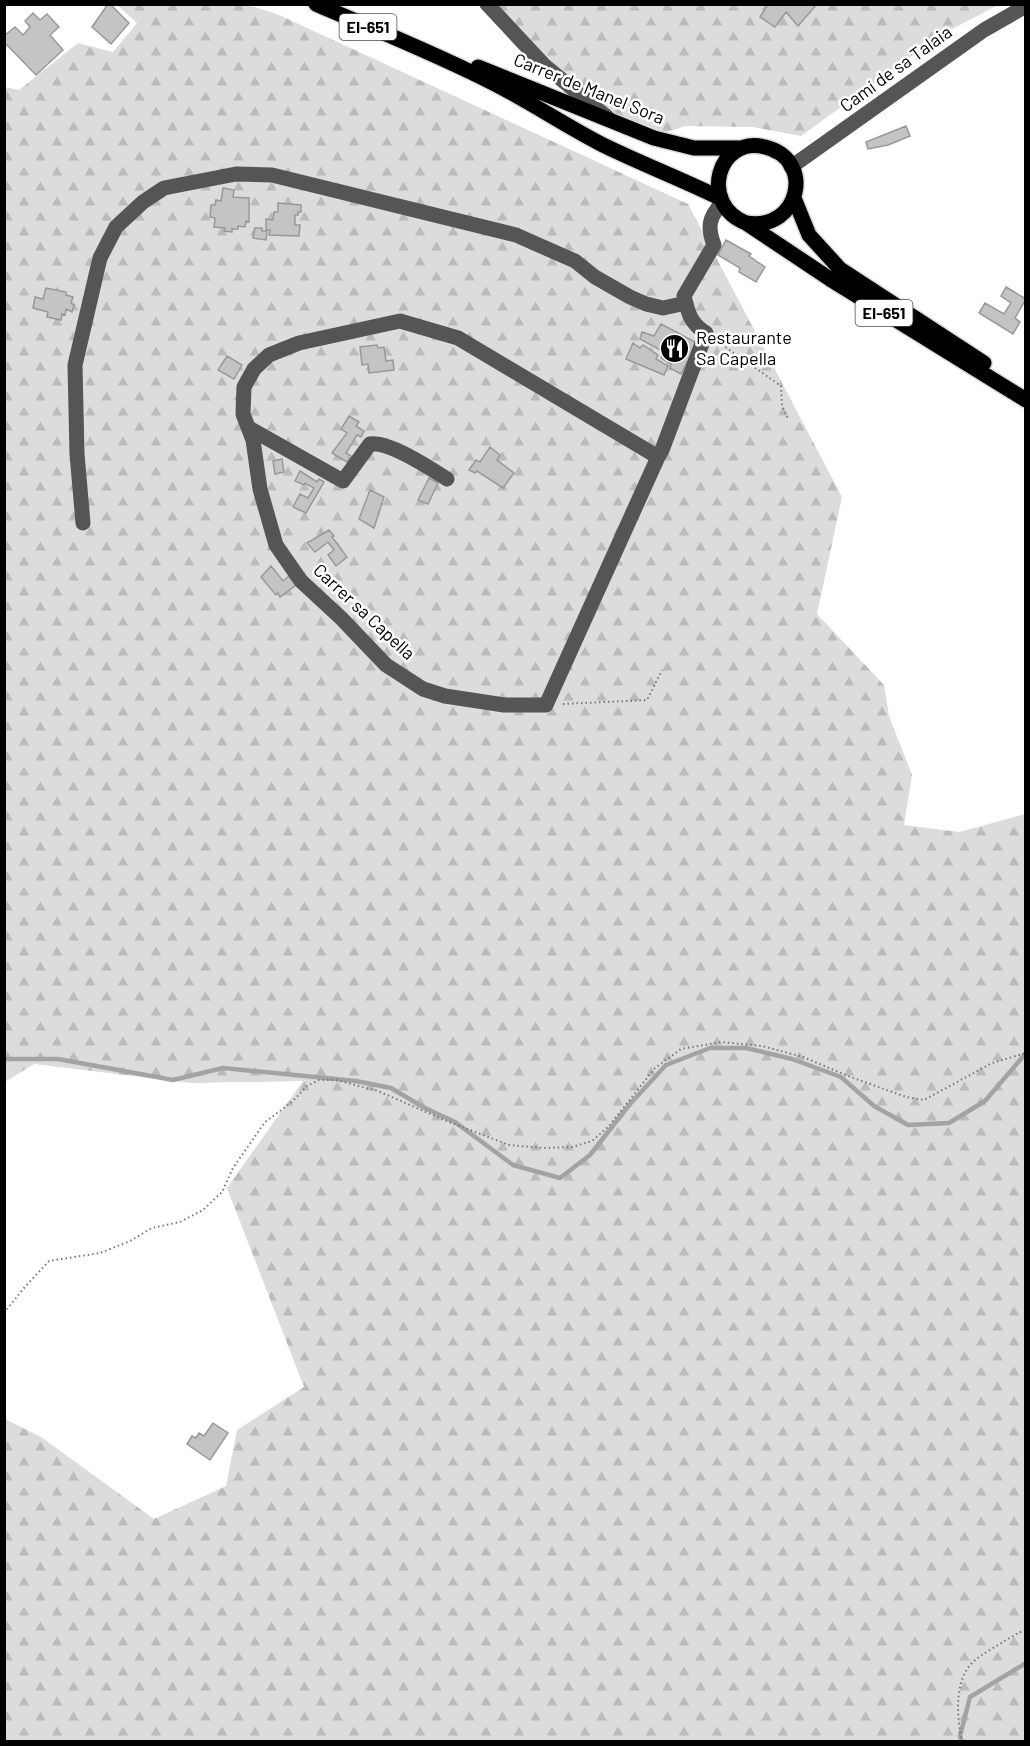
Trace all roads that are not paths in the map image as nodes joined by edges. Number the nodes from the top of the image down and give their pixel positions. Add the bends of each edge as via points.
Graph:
1 (316, 4) edge
2 (487, 4) edge
3 (1026, 6) edge
4 (421, 49) junction
5 (609, 119) junction
6 (744, 148) junction
7 (791, 167) junction
8 (794, 198) junction
9 (721, 201) junction
10 (746, 223) junction
11 (686, 303) junction
12 (1026, 390) edge
13 (1026, 399) edge
14 (249, 428) junction
15 (658, 457) junction
16 (447, 479) dead end
17 (83, 523) dead end

1 - 4 main road, Carrer de Manel Sora / EI-651
2 - 5 street via 545,66
3 - 7 street, Camí de sa Talaia via 984,30
4 - 5 main road, Carrer de Manel Sora / EI-651 via 500,74
4 - 9 main road, Carrer de Manel Sora / EI-651 via 496,84 597,142
5 - 6 main road, Carrer de Manel Sora / EI-651 via 654,138 694,148
6 - 7 main road, EI-651 via 768,147 782,155
6 - 9 main road via 729,157 720,172
7 - 8 main road, EI-651 via 796,183
8 - 10 main road via 774,220 765,224
8 - 12 main road, EI-651 via 809,235 840,269
9 - 10 main road, EI-651 via 732,216
9 - 11 street via 711,218 709,232 714,245 684,296
10 - 13 main road, EI-651
11 - 15 street via 692,322 706,333
11 - 17 street via 663,308 646,304 595,277 575,261 516,235 272,175 236,174 164,188 116,227 100,258 75,365
14 - 15 street, Carrer sa Capella via 243,414 244,387 268,355 299,343 400,321 458,338
14 - 15 street, Carrer sa Capella via 276,545 301,582 386,665 423,689 504,705 546,705
14 - 16 street via 343,481 370,444 378,443

